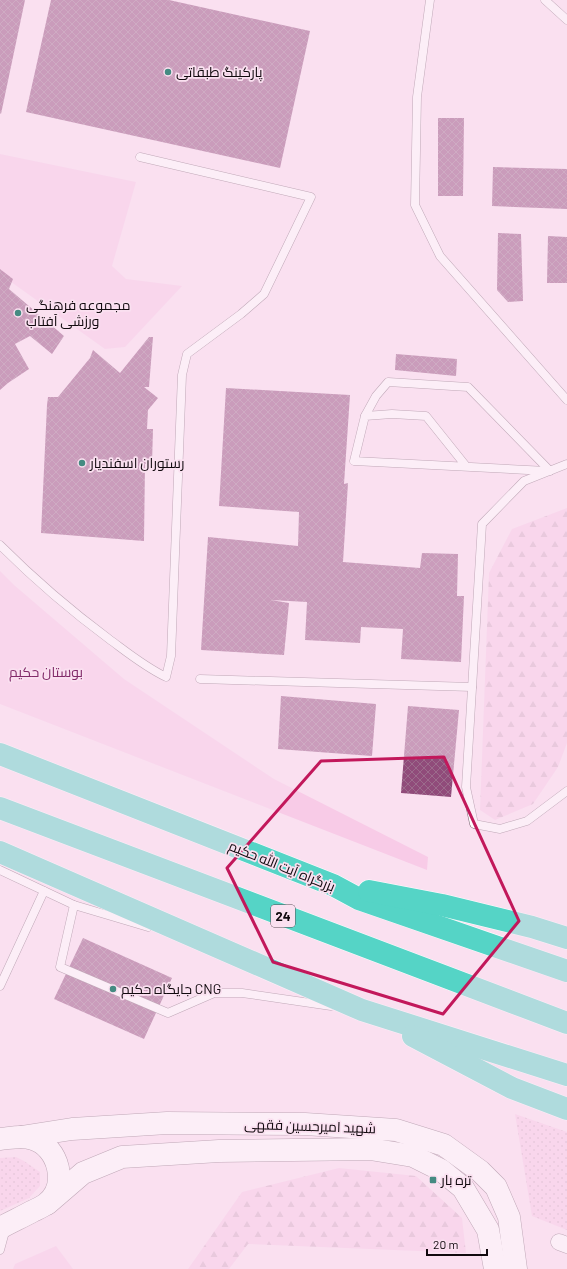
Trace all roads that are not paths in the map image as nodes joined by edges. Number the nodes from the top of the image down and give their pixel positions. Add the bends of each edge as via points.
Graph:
1 (430, 0) edge
2 (545, 0) edge
3 (567, 20) edge
4 (140, 157) dead end
5 (567, 400) edge
6 (365, 416) junction
7 (567, 464) edge
8 (466, 466) junction
9 (550, 471) junction
10 (0, 545) edge
11 (200, 679) dead end
12 (472, 687) junction
13 (0, 754) edge
14 (567, 791) edge
15 (0, 808) edge
16 (0, 852) edge
17 (0, 870) edge
18 (333, 885) junction
19 (44, 891) junction
20 (74, 905) junction
21 (567, 938) edge
22 (233, 954) junction
23 (567, 971) edge
24 (0, 986) edge
25 (362, 1010) junction
26 (567, 1022) edge
27 (567, 1075) edge
28 (567, 1109) edge
29 (21, 1137) junction
30 (0, 1139) edge
31 (47, 1204) junction
32 (3, 1226) edge
33 (0, 1250) edge
34 (494, 1269) edge
35 (516, 1269) edge

1 - 5 lane via 417,97 415,205 440,256
2 - 3 lane
4 - 10 lane via 311,197 264,294 187,354 182,375 171,656 166,677 148,668 82,619 29,574
6 - 8 lane via 426,416
6 - 8 lane via 354,461
6 - 9 lane via 376,396 388,382 468,387
7 - 9 lane
8 - 9 lane
9 - 12 lane via 524,481 482,524
11 - 12 lane
12 - 14 lane via 466,787 474,824 500,829 527,822
13 - 18 highway, بزرگراه آیت الله حکیم
15 - 26 highway, 24
16 - 22 highway
17 - 19 lane
18 - 21 highway via 442,904
18 - 23 highway, بزرگراه آیت الله حکیم via 359,899
19 - 20 lane
19 - 24 lane
20 - 22 lane
20 - 25 lane via 60,967 168,1013 214,993 242,993
22 - 25 highway
25 - 27 highway
25 - 28 highway via 512,1088
29 - 30 street, شهید امیرحسین فقهی
29 - 31 street via 34,1139 46,1146 59,1168 59,1181
29 - 35 street, شهید امیرحسین فقهی via 72,1129 167,1123 305,1124 396,1130 444,1145 480,1171 496,1187 509,1217
31 - 32 street, شهید امیرحسین فقهی
31 - 34 street, شهید امیرحسین فقهی via 83,1173 122,1157 219,1151 370,1149 413,1156 441,1170 463,1188 488,1230
32 - 33 lane

